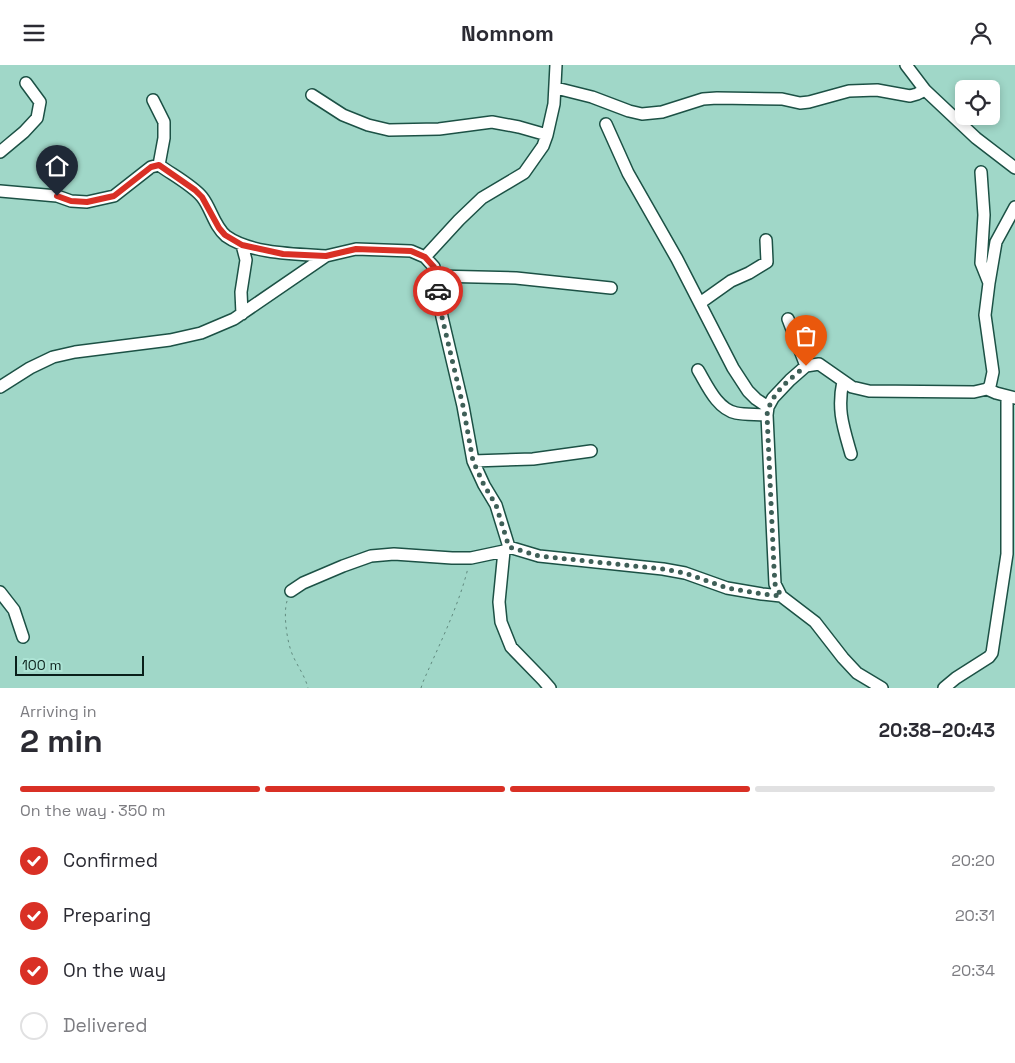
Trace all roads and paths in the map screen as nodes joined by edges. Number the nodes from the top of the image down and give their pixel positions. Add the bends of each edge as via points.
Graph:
1 (556, 65) edge
2 (906, 65) edge
3 (26, 83) dead end
4 (556, 88) junction
5 (925, 90) junction
6 (312, 95) dead end
7 (153, 100) dead end
8 (606, 124) dead end
9 (547, 135) junction
10 (0, 152) edge
11 (159, 165) junction
12 (1015, 168) edge
13 (981, 172) dead end
14 (0, 191) edge
15 (1015, 207) edge
16 (766, 240) dead end
17 (242, 245) junction
18 (326, 256) junction
19 (425, 257) junction
20 (435, 276) junction
21 (989, 283) junction
22 (612, 288) dead end
23 (700, 303) junction
24 (242, 314) junction
25 (788, 319) dead end
26 (806, 366) junction
27 (698, 370) dead end
28 (843, 381) junction
29 (0, 387) edge
30 (986, 389) junction
31 (1011, 397) edge
32 (768, 411) junction
33 (590, 451) dead end
34 (851, 454) dead end
35 (473, 461) junction
36 (506, 549) junction
37 (471, 558) junction
38 (291, 591) joint
39 (0, 592) edge
40 (781, 596) junction
41 (23, 637) dead end
42 (308, 688) edge
43 (421, 688) edge
44 (550, 688) edge
45 (882, 688) edge
46 (944, 688) edge

1 - 4 street
2 - 5 street
3 - 10 street via 40,102 37,118
4 - 5 street via 642,114 662,112 703,99 782,99 800,103 849,91 877,90 910,95
4 - 9 street
5 - 12 street via 976,138
6 - 9 street via 344,115 389,130 439,129 492,121
7 - 11 street via 164,122
8 - 23 street via 628,173
9 - 19 street via 524,173 482,198
11 - 14 street via 151,167 114,196 87,202
11 - 17 street via 195,190 219,228
13 - 21 street via 984,215 981,263
15 - 21 street via 996,242
16 - 23 street via 767,262 731,281
17 - 18 street via 283,254
17 - 24 street via 246,260 241,292
18 - 19 street via 356,249 411,251
18 - 24 street
19 - 20 street via 434,267
20 - 22 street via 516,278
20 - 35 street
21 - 30 street via 985,315 993,372 990,386
23 - 32 street via 732,368
24 - 29 street via 201,333 53,357
25 - 26 street
26 - 28 street via 820,364
26 - 32 street via 773,398
27 - 32 street via 718,403 728,410 735,413
28 - 30 street via 869,391 974,392
28 - 34 street via 840,397 842,423
30 - 31 street
31 - 46 street via 1006,554 992,653
32 - 40 street via 775,584
33 - 35 street via 534,459
35 - 36 street via 496,505
36 - 37 street
36 - 40 street via 539,556 663,569 727,588
36 - 44 street via 499,602 501,622 510,647
37 - 38 street via 371,556 303,583
37 - 43 path via 455,610
38 - 42 path via 285,623 292,654
39 - 41 street via 14,610
40 - 45 street via 815,622 857,673

